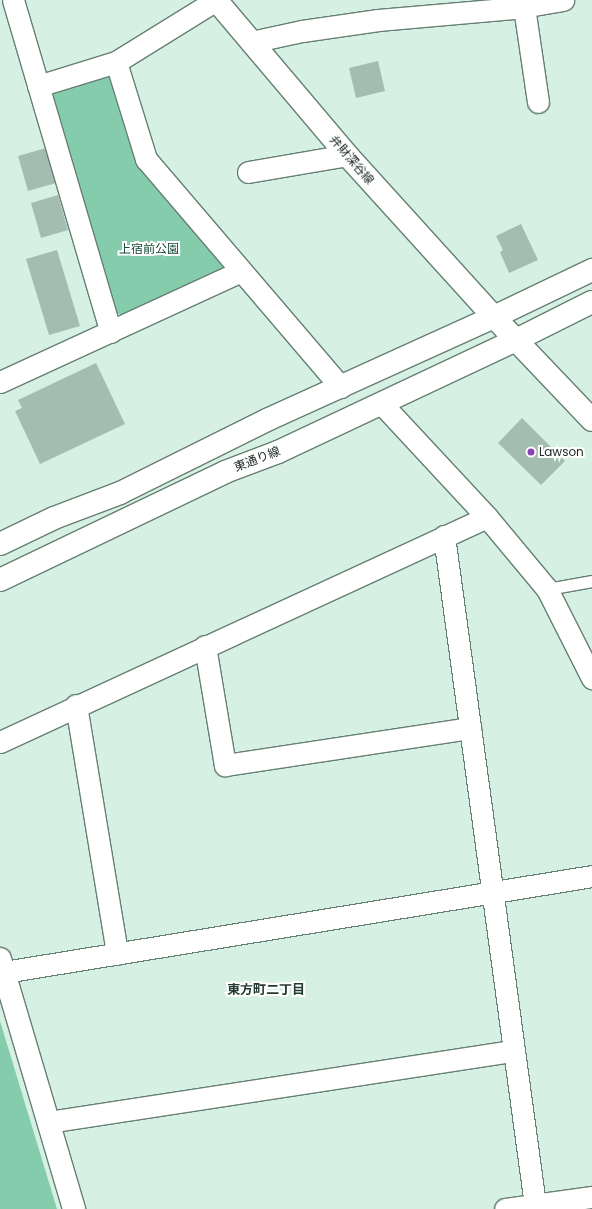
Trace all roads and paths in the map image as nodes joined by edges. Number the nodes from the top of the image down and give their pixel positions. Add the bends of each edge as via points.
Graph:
1 (13, 0) edge
2 (216, 0) edge
3 (563, 0) edge
4 (518, 5) edge
5 (397, 9) edge
6 (251, 42) junction
7 (116, 62) junction
8 (38, 86) junction
9 (538, 102) dead end
10 (347, 155) junction
11 (248, 172) dead end
12 (592, 270) edge
13 (241, 272) junction
14 (592, 302) edge
15 (494, 317) junction
16 (111, 332) junction
17 (516, 340) junction
18 (0, 382) edge
19 (341, 387) junction
20 (382, 404) junction
21 (592, 420) edge
22 (487, 516) junction
23 (444, 536) junction
24 (0, 544) edge
25 (0, 580) edge
26 (592, 581) edge
27 (547, 589) junction
28 (205, 646) junction
29 (592, 678) edge
30 (76, 705) junction
31 (470, 728) junction
32 (0, 742) edge
33 (592, 876) edge
34 (492, 892) junction
35 (117, 954) junction
36 (2, 966) edge
37 (514, 1050) junction
38 (48, 1122) junction
39 (592, 1197) edge
40 (535, 1205) junction
41 (74, 1209) edge
42 (506, 1209) edge

1 - 8 street
2 - 6 street, 弁財深谷線
2 - 7 street
3 - 4 street
4 - 5 street
4 - 9 street
5 - 6 street
6 - 10 street, 弁財深谷線
7 - 8 street
7 - 13 street via 146,159
8 - 16 street
10 - 11 street
10 - 15 street, 弁財深谷線
12 - 15 street
13 - 16 street
13 - 19 street
14 - 17 street
15 - 17 street, 弁財深谷線
15 - 19 street
16 - 18 street
17 - 20 street, 東通り線
17 - 21 street, 弁財深谷線
19 - 24 street via 120,493 54,518
20 - 22 street
20 - 25 street, 東通り線 via 278,452 225,472
22 - 23 street
22 - 27 street
23 - 28 street
23 - 31 street
26 - 27 lane
27 - 29 street
28 - 30 street
28 - 31 street via 225,766
30 - 32 street
30 - 35 street
31 - 34 street
33 - 34 street
34 - 35 street
34 - 37 street
35 - 36 street
36 - 38 street
37 - 38 street
37 - 40 street
38 - 41 street
39 - 40 street
40 - 42 street

